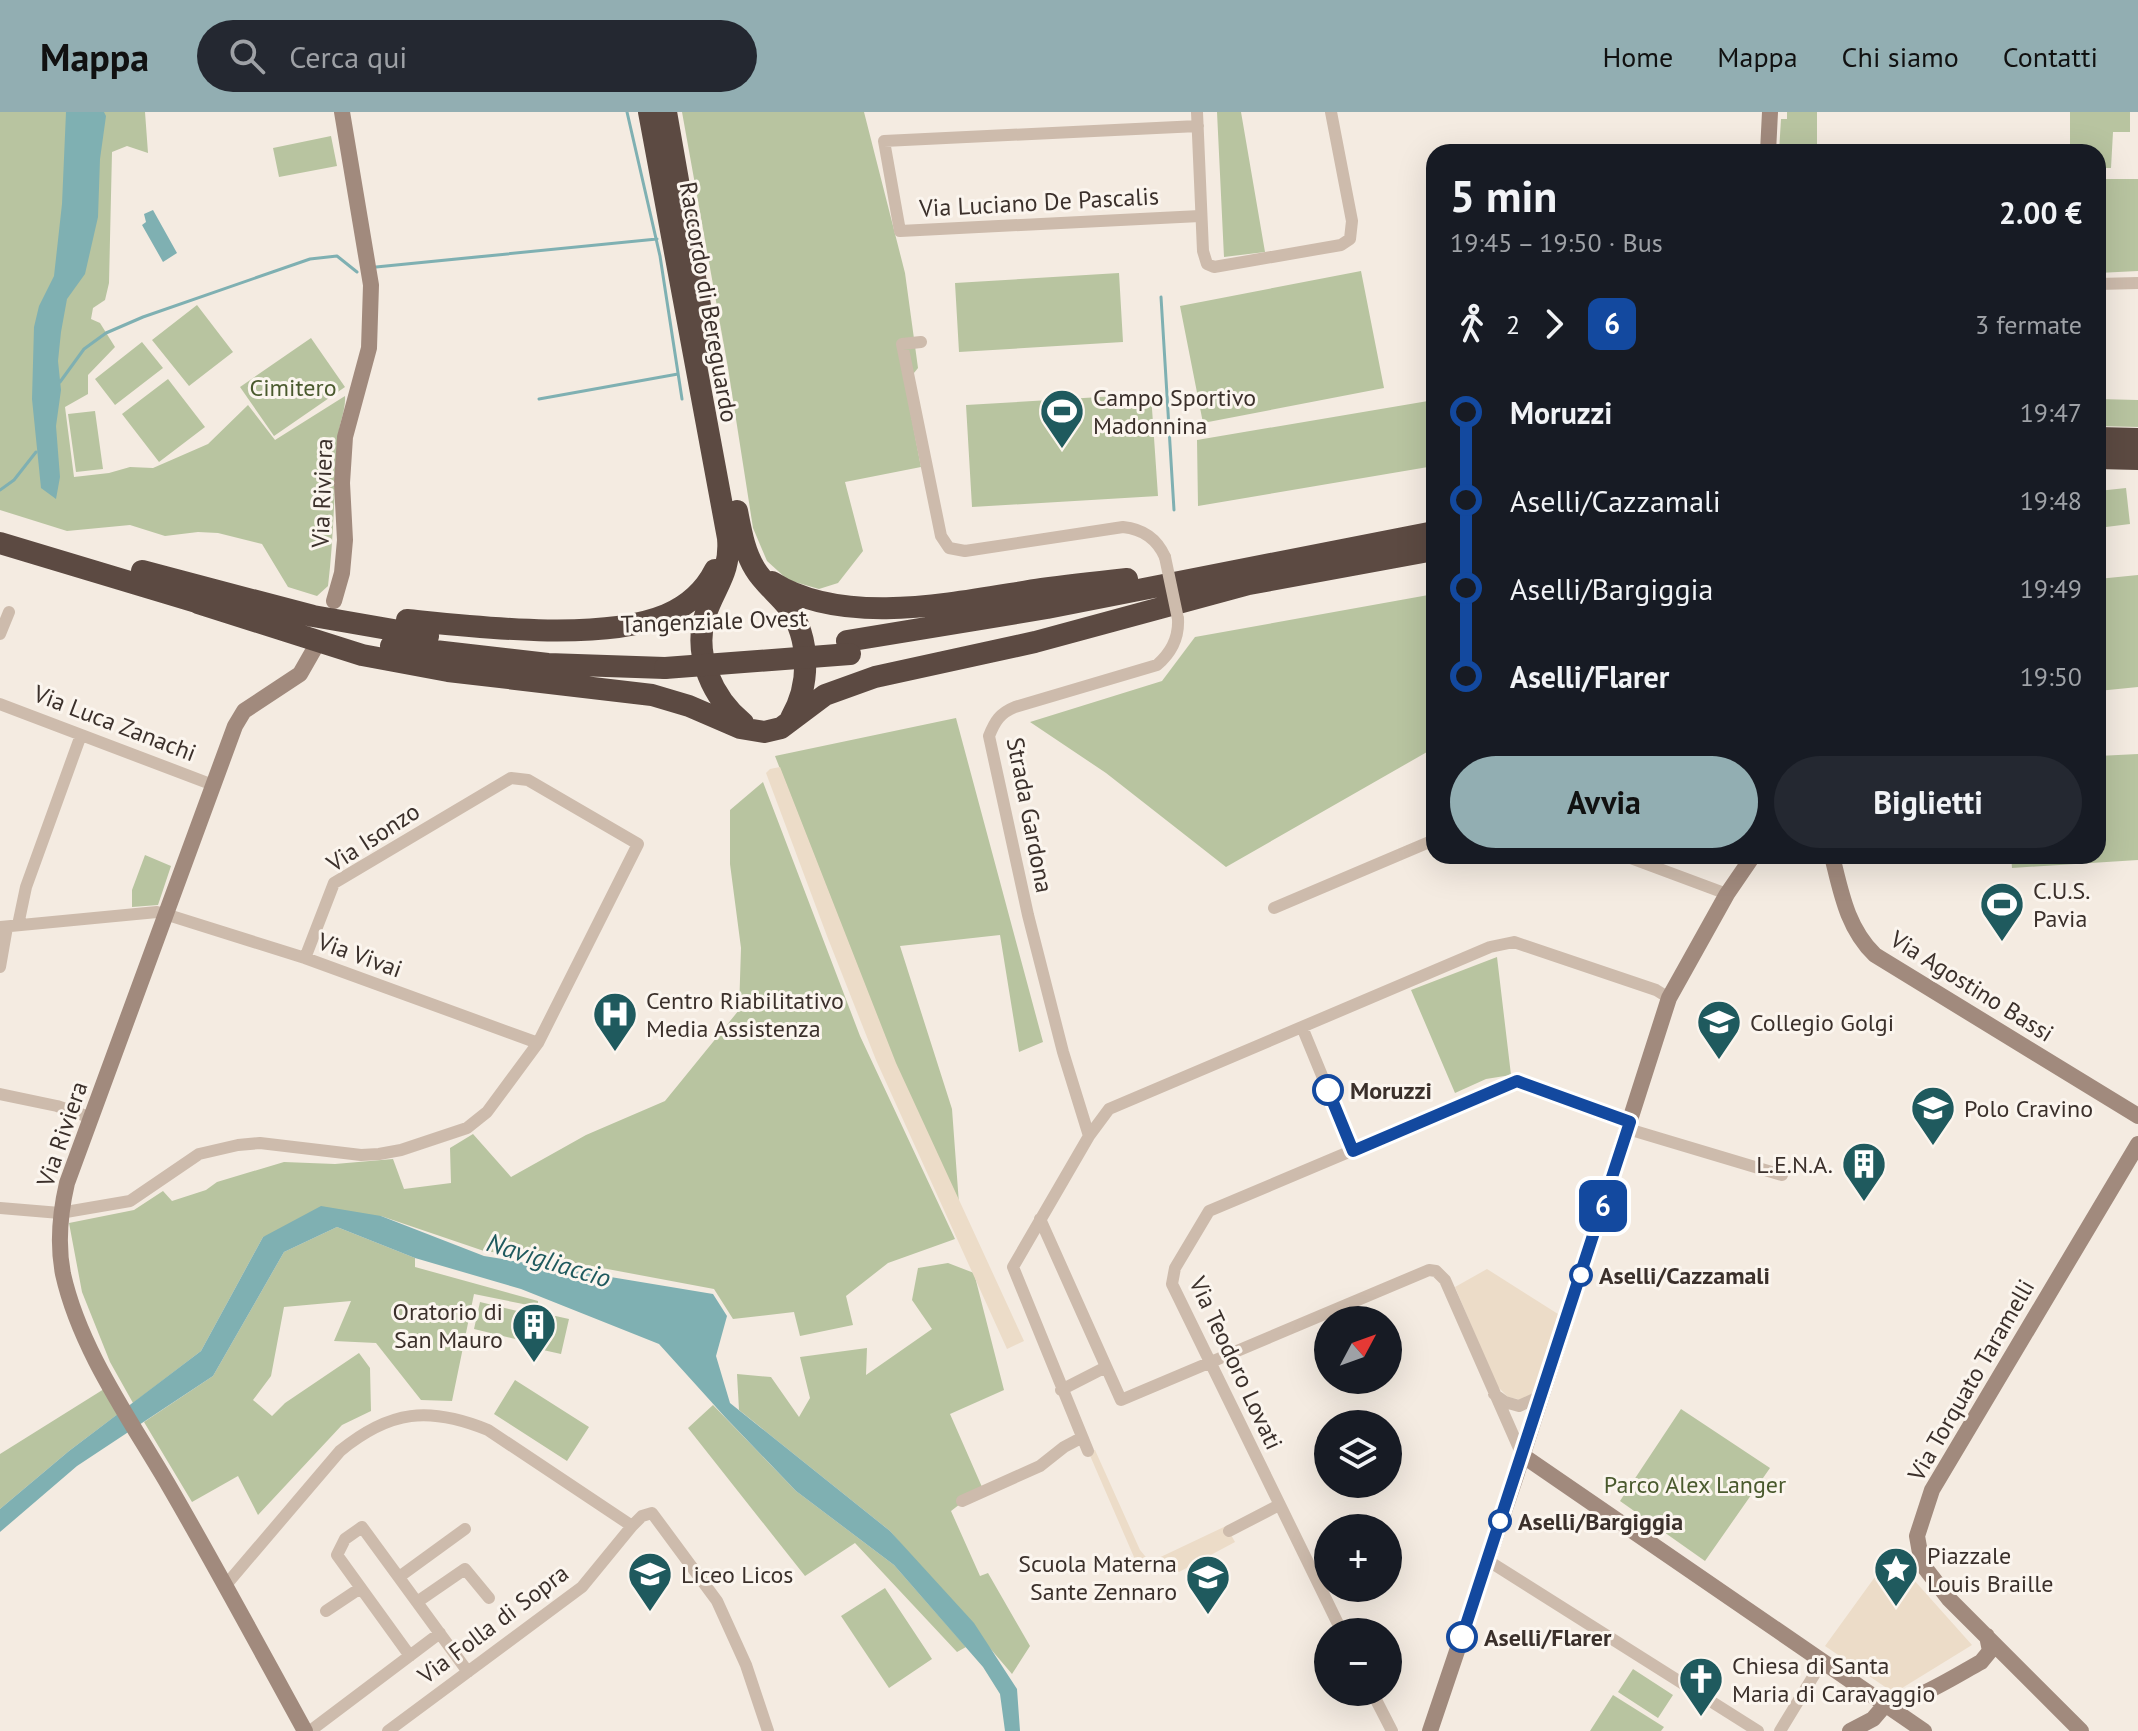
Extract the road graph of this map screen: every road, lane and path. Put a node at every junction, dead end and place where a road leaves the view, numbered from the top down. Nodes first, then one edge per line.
1 (342, 112) edge
2 (1197, 112) edge
3 (1331, 112) edge
4 (1770, 112) edge
5 (653, 116) edge
6 (1198, 126) junction
7 (1768, 144) edge
8 (1200, 216) junction
9 (2138, 283) edge
10 (2106, 284) edge
11 (921, 342) dead end
12 (2138, 439) edge
13 (2106, 452) edge
14 (2106, 455) edge
15 (2138, 459) edge
16 (726, 499) junction
17 (0, 528) edge
18 (1426, 532) edge
19 (0, 543) edge
20 (1426, 551) edge
21 (1426, 558) edge
22 (751, 562) junction
23 (1343, 567) junction
24 (1251, 576) junction
25 (204, 596) junction
26 (334, 601) dead end
27 (9, 612) dead end
28 (0, 634) edge
29 (316, 646) dead end
30 (0, 704) edge
31 (789, 723) junction
32 (758, 732) junction
33 (81, 735) junction
34 (213, 785) junction
35 (1426, 843) edge
36 (1650, 864) edge
37 (1747, 864) edge
38 (1834, 864) edge
39 (1727, 894) junction
40 (1274, 908) dead end
41 (165, 914) junction
42 (8, 926) edge
43 (305, 958) junction
44 (0, 967) edge
45 (1669, 998) junction
46 (1302, 1027) junction
47 (538, 1043) junction
48 (0, 1094) edge
49 (2138, 1116) edge
50 (92, 1118) junction
51 (1629, 1126) junction
52 (1089, 1136) junction
53 (2138, 1144) edge
54 (1353, 1151) junction
55 (1782, 1175) dead end
56 (0, 1208) edge
57 (60, 1213) junction
58 (1040, 1219) junction
59 (1209, 1362) junction
60 (1106, 1367) junction
61 (1061, 1390) junction
62 (1494, 1394) junction
63 (1541, 1396) junction
64 (1081, 1438) junction
65 (1088, 1451) dead end
66 (1522, 1455) junction
67 (962, 1501) dead end
68 (1279, 1505) junction
69 (632, 1526) junction
70 (465, 1529) dead end
71 (1229, 1531) dead end
72 (1487, 1560) junction
73 (399, 1577) junction
74 (225, 1586) junction
75 (359, 1589) junction
76 (489, 1598) dead end
77 (417, 1602) junction
78 (326, 1611) dead end
79 (1335, 1618) edge
80 (440, 1633) junction
81 (1987, 1636) junction
82 (410, 1656) junction
83 (1822, 1662) junction
84 (1981, 1662) junction
85 (2013, 1662) junction
86 (468, 1672) junction
87 (1905, 1701) junction
88 (1883, 1704) junction
89 (1379, 1706) edge
90 (1908, 1720) junction
91 (308, 1731) edge
92 (388, 1731) edge
93 (768, 1731) edge
94 (1392, 1731) edge
95 (1430, 1731) edge
96 (1758, 1731) edge
97 (1780, 1731) edge
98 (1850, 1731) edge
99 (1924, 1731) edge
100 (2081, 1731) edge

1 - 26 street, Via Riviera
2 - 6 street
3 - 8 street
4 - 7 street
5 - 16 highway, Raccordo di Bereguardo
6 - 8 street
6 - 8 street, Via Luciano De Pascalis
9 - 10 street
11 - 52 street, Strada Gardona, bridge
12 - 13 highway
14 - 15 highway
16 - 22 highway
16 - 25 highway
16 - 32 highway
17 - 25 highway, Tangenziale Ovest
18 - 24 highway, Tangenziale Ovest
19 - 25 highway, Tangenziale Ovest
20 - 23 highway, Tangenziale Ovest
21 - 23 highway
22 - 24 highway
22 - 31 highway
23 - 24 highway, Tangenziale Ovest
24 - 25 highway, Tangenziale Ovest, bridge
24 - 31 highway
25 - 32 highway
27 - 28 street
29 - 34 street, Via Riviera
30 - 33 street, Via Luca Zanachi
31 - 32 highway
33 - 34 street, Via Luca Zanachi
33 - 42 street
34 - 41 street, Via Riviera
35 - 40 street
36 - 39 street
37 - 39 street
38 - 49 street, Via Agostino Bassi
39 - 45 street
41 - 42 street, Via Vivai
41 - 43 street, Via Vivai
41 - 50 street, Via Riviera
42 - 44 street
43 - 47 street, Via Vivai
43 - 47 street, Via Isonzo
45 - 46 street
45 - 51 street
46 - 52 street
46 - 54 street
47 - 57 street
48 - 50 street
50 - 57 street, Via Riviera
51 - 54 street
51 - 55 street
51 - 63 street
52 - 58 street
53 - 81 street, Via Torquato Taramelli
54 - 59 street, Via Teodoro Lovati
56 - 57 street
57 - 74 street, Via Riviera
58 - 60 street
58 - 61 street
59 - 60 street
59 - 62 street
59 - 68 street, Via Teodoro Lovati
60 - 61 street
61 - 64 street
62 - 63 street
62 - 66 street
63 - 66 street
64 - 65 street
64 - 67 street
66 - 72 street
66 - 83 street
68 - 71 street
68 - 79 street, Via Teodoro Lovati
69 - 74 street
69 - 86 street, Via Folla di Sopra
69 - 93 street, Via Folla di Sopra
70 - 73 street
72 - 95 street
72 - 96 street
73 - 75 street
73 - 77 street
74 - 91 street, Via Riviera
75 - 78 street
75 - 82 street
76 - 77 street
77 - 80 street
80 - 82 street
80 - 86 street
81 - 84 street
81 - 85 street, Via Torquato Taramelli
82 - 91 street
83 - 88 street
83 - 97 street
84 - 85 street
84 - 87 street
85 - 100 street, Via Torquato Taramelli
86 - 92 street, Via Folla di Sopra
87 - 88 street
87 - 90 street
88 - 90 street
88 - 98 street
89 - 94 street
90 - 99 street

